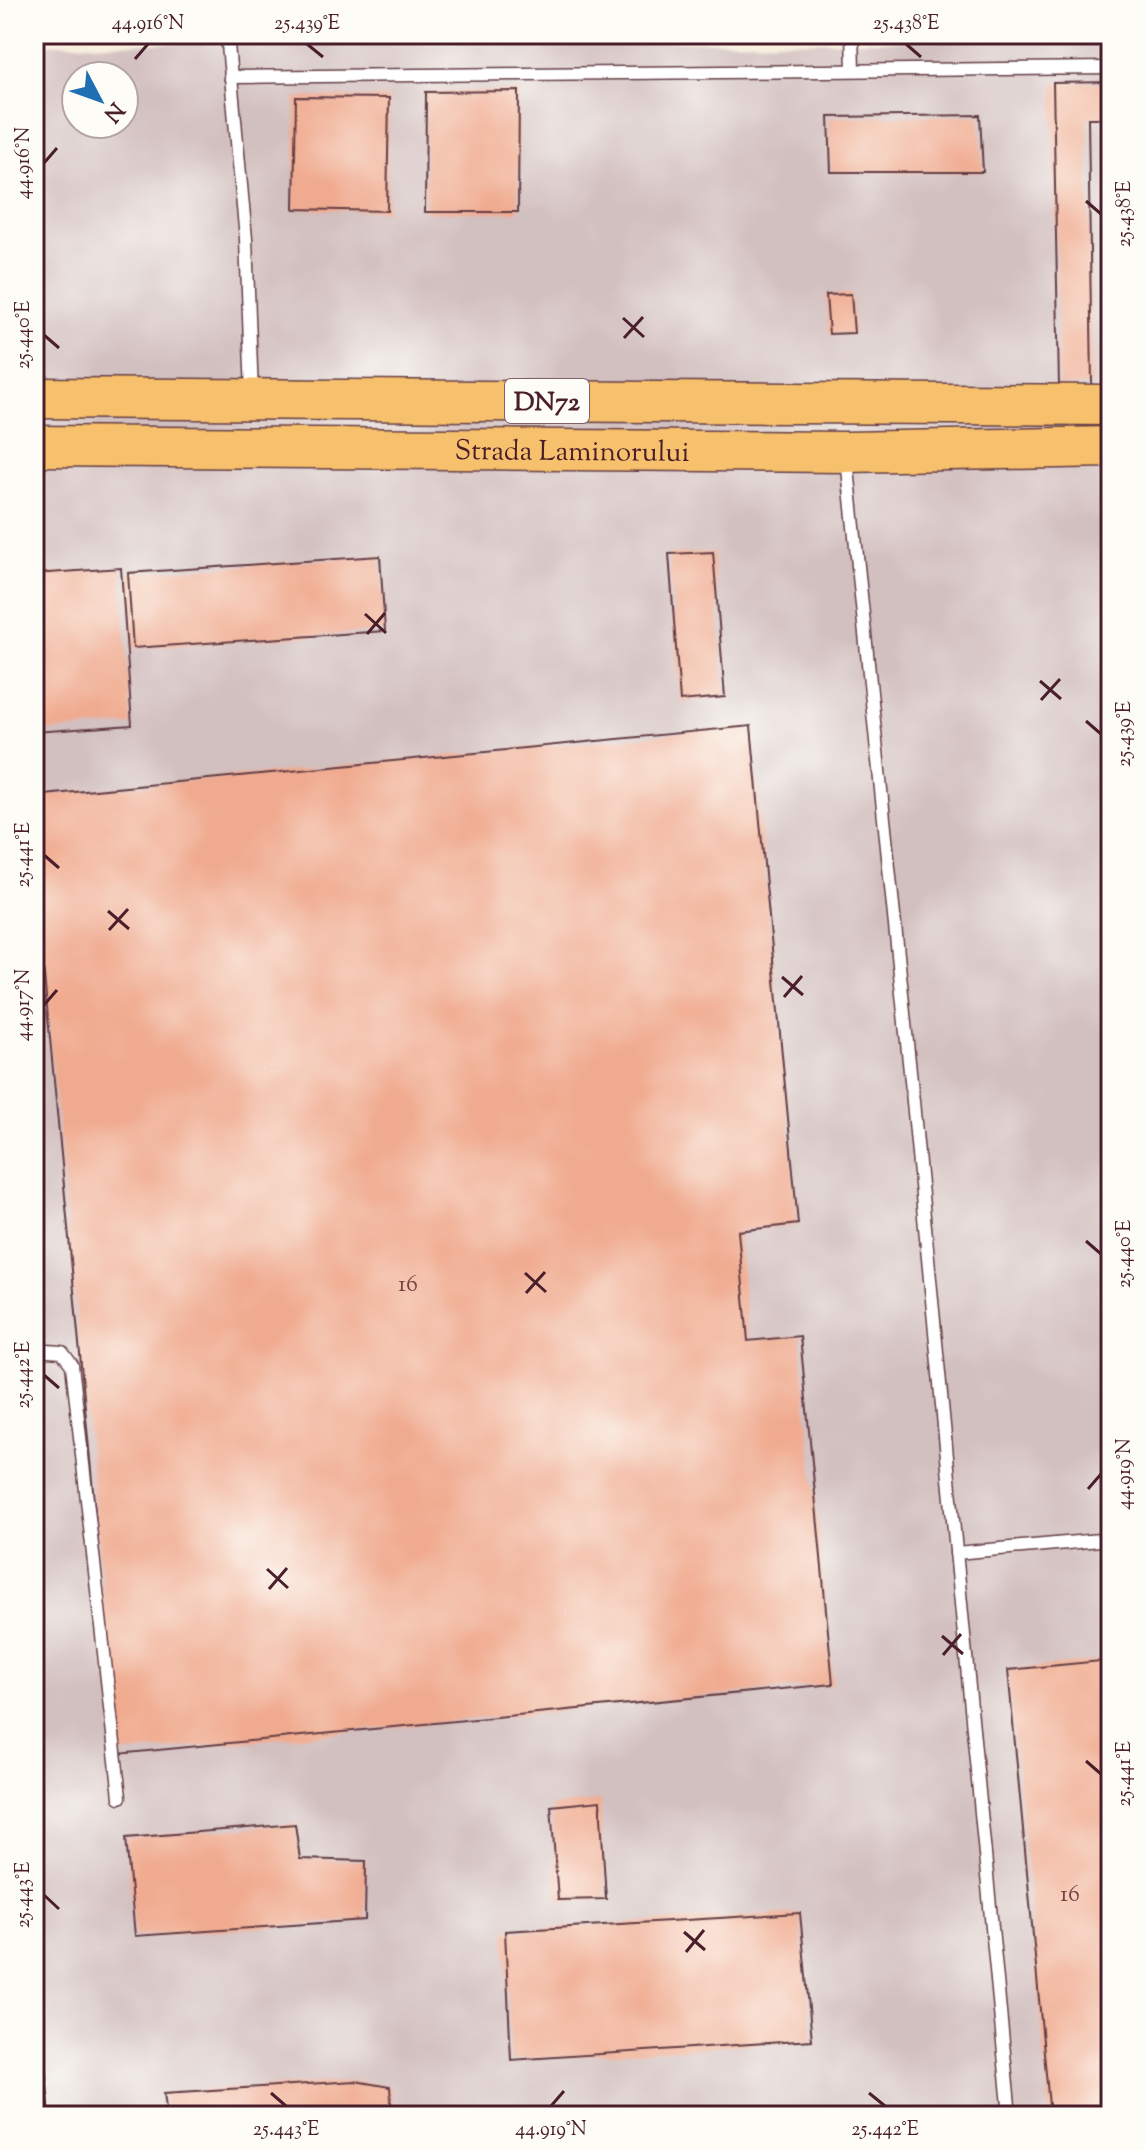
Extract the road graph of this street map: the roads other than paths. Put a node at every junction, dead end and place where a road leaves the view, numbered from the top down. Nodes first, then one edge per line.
1 (227, 34) edge
2 (852, 34) edge
3 (1111, 68) edge
4 (853, 70) junction
5 (230, 77) junction
6 (34, 398) edge
7 (252, 398) junction
8 (1111, 405) edge
9 (34, 446) edge
10 (1111, 447) edge
11 (846, 452) junction
12 (34, 1350) edge
13 (1111, 1539) edge
14 (956, 1553) junction
15 (120, 1797) dead end
16 (1010, 2116) edge

1 - 5 lane
2 - 4 lane
3 - 4 lane
4 - 5 lane
5 - 7 lane
6 - 7 main road, Strada Laminorului / DN72
7 - 8 main road, Strada Laminorului / DN72
9 - 11 main road, Strada Laminorului
10 - 11 main road, Strada Laminorului
11 - 14 lane
12 - 15 lane
13 - 14 lane
14 - 16 lane

